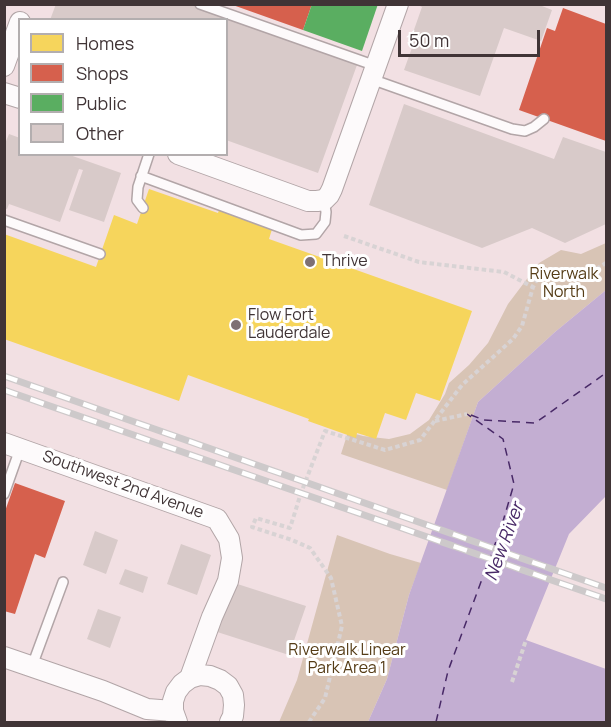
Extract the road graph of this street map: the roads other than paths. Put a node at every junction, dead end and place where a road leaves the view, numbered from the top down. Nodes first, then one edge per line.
1 (200, 4) edge
2 (398, 4) edge
3 (18, 27) edge
4 (4, 66) edge
5 (374, 72) junction
6 (544, 119) dead end
7 (148, 156) edge
8 (184, 156) edge
9 (141, 176) junction
10 (324, 200) junction
11 (143, 208) dead end
12 (4, 220) edge
13 (100, 254) dead end
14 (13, 446) edge
15 (4, 494) edge
16 (63, 582) dead end
17 (4, 657) edge
18 (32, 666) junction
19 (190, 678) junction
20 (175, 717) edge
21 (230, 723) edge

1 - 5 lane
2 - 5 street
3 - 4 street
5 - 6 lane
5 - 10 street
7 - 9 lane
8 - 10 street
9 - 10 lane
9 - 11 lane
12 - 13 lane
14 - 15 lane
14 - 19 street, Southwest 2nd Avenue
16 - 18 lane
17 - 18 street
18 - 20 street
19 - 20 street, Southwest 2nd Avenue
19 - 21 street

